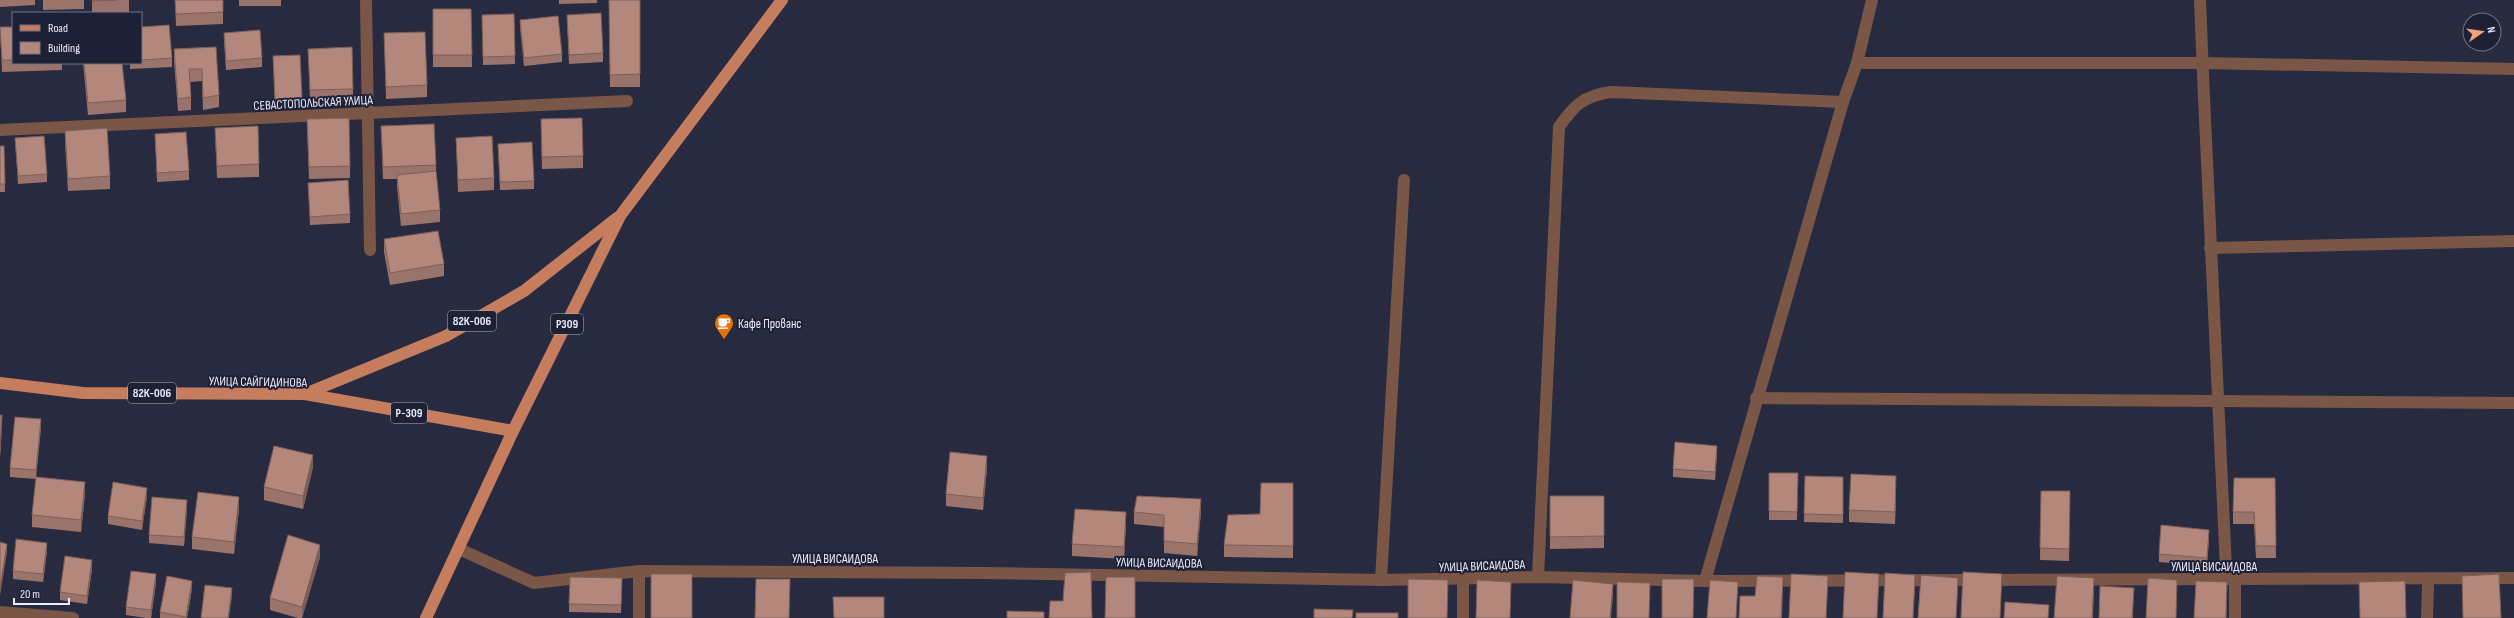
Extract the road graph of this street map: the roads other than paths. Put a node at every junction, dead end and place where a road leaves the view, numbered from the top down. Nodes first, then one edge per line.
1 (366, 0) edge
2 (782, 0) edge
3 (1872, 0) edge
4 (2200, 0) edge
5 (1857, 63) junction
6 (2202, 63) junction
7 (2514, 69) edge
8 (627, 102) dead end
9 (1843, 102) junction
10 (368, 113) junction
11 (0, 130) edge
12 (1404, 180) dead end
13 (620, 216) junction
14 (2514, 241) edge
15 (2210, 248) junction
16 (370, 250) dead end
17 (0, 383) edge
18 (305, 394) junction
19 (1756, 398) junction
20 (2220, 402) junction
21 (2514, 403) edge
22 (513, 432) junction
23 (459, 549) junction
24 (639, 571) junction
25 (1538, 577) junction
26 (2514, 578) edge
27 (1381, 580) junction
28 (1463, 580) junction
29 (2235, 580) junction
30 (1705, 581) junction
31 (2428, 586) dead end
32 (0, 612) edge
33 (73, 618) edge
34 (426, 618) edge
35 (639, 618) edge
36 (1463, 618) edge
37 (2235, 618) edge
38 (2428, 618) edge

1 - 10 street
2 - 13 main road, 82К-006
3 - 5 street
4 - 6 street
5 - 6 street
5 - 9 street
6 - 7 street
6 - 15 street
8 - 10 street, СЕВАСТОПОЛЬСКАЯ УЛИЦА
9 - 19 street
9 - 25 street
10 - 11 street, СЕВАСТОПОЛЬСКАЯ УЛИЦА
10 - 16 street
12 - 27 street
13 - 18 main road, 82К-006
13 - 22 main road, Р309
14 - 15 street
15 - 20 street
17 - 18 main road, УЛИЦА САЙГИДИНОВА / 82К-006
18 - 22 main road, УЛИЦА САЙГИДИНОВА / Р-309
19 - 20 street
19 - 30 street
20 - 21 street
20 - 29 street
22 - 23 main road
23 - 24 street, УЛИЦА ВИСАИДОВА
23 - 34 main road
24 - 27 street, УЛИЦА ВИСАИДОВА
24 - 35 street
25 - 28 street, УЛИЦА ВИСАИДОВА
25 - 30 street, УЛИЦА ВИСАИДОВА
26 - 29 street, УЛИЦА ВИСАИДОВА
27 - 28 street, УЛИЦА ВИСАИДОВА
28 - 36 street
29 - 30 street, УЛИЦА ВИСАИДОВА
29 - 37 street
31 - 38 street
32 - 33 street

